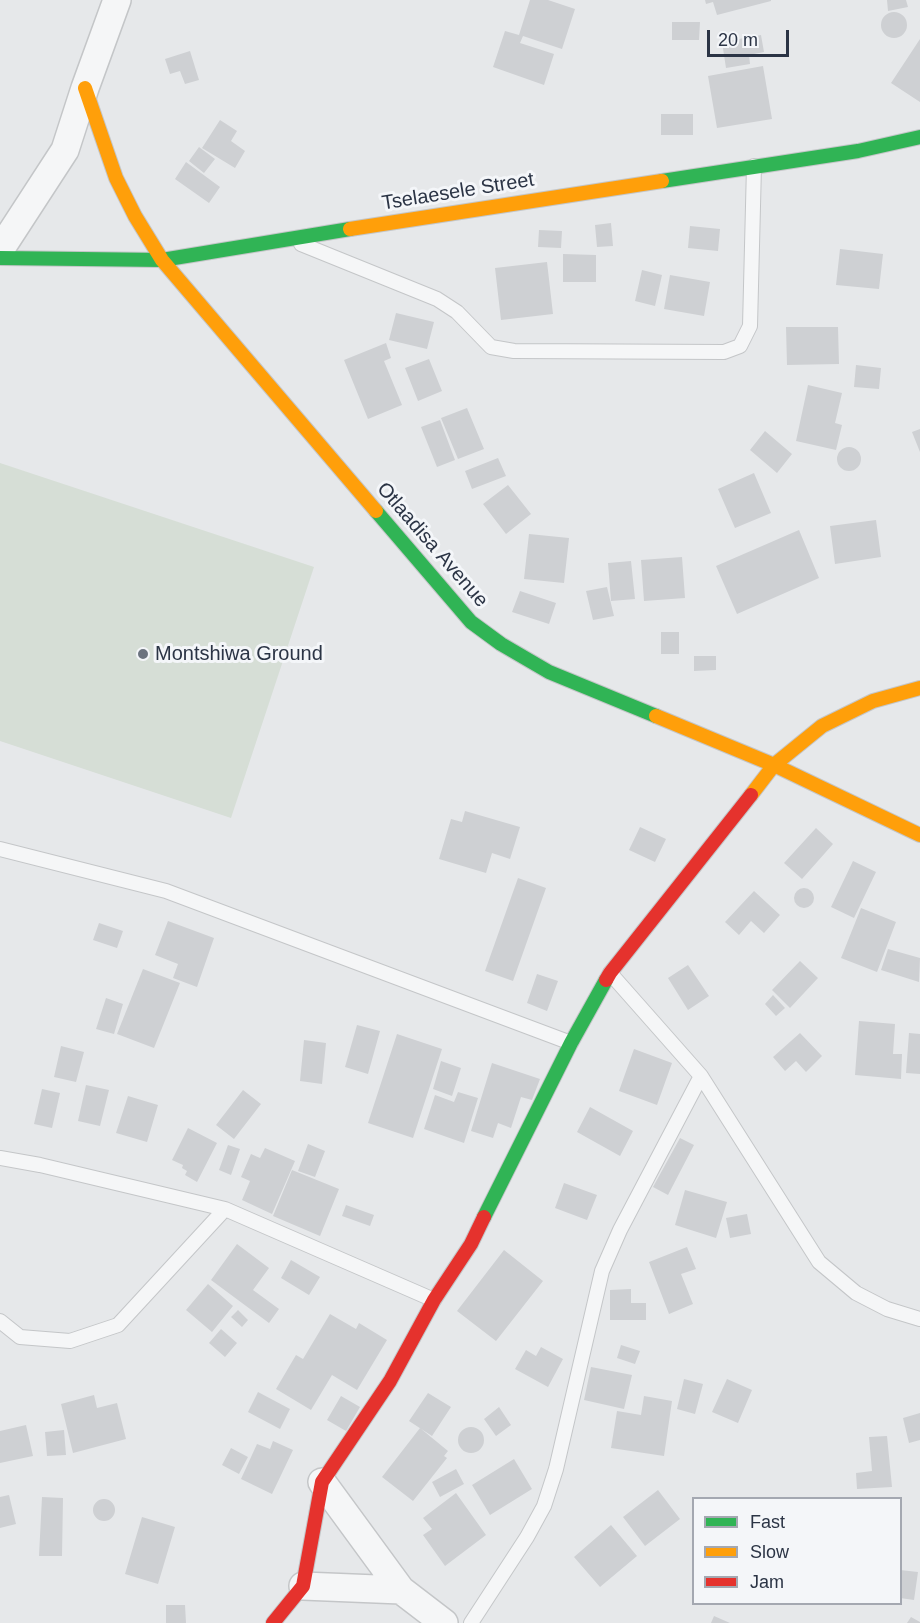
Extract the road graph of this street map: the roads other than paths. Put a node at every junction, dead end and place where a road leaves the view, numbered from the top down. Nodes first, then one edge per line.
1 (117, 0) edge
2 (85, 88) junction
3 (920, 137) edge
4 (754, 166) junction
5 (288, 239) junction
6 (0, 250) edge
7 (0, 258) edge
8 (162, 260) junction
9 (920, 688) edge
10 (774, 765) junction
11 (920, 835) edge
12 (0, 849) edge
13 (610, 973) junction
14 (571, 1043) junction
15 (701, 1076) junction
16 (0, 1158) edge
17 (225, 1209) junction
18 (435, 1300) junction
19 (920, 1319) edge
20 (0, 1321) edge
21 (322, 1482) junction
22 (303, 1586) junction
23 (401, 1590) junction
24 (296, 1614) dead end
25 (273, 1623) edge
26 (444, 1623) edge
27 (471, 1623) edge

1 - 2 street
2 - 6 street
2 - 8 street, Otlaadisa Avenue
3 - 4 street, Tselaesele Street
4 - 5 street, Tselaesele Street
4 - 5 lane
5 - 8 street, Tselaesele Street
7 - 8 street, Tselaesele Street
8 - 10 street, Otlaadisa Avenue
9 - 10 street
10 - 11 street, Otlaadisa Avenue
10 - 13 street
12 - 14 lane
13 - 14 street
13 - 15 lane
14 - 18 street
15 - 19 lane
15 - 27 lane
16 - 17 lane
17 - 18 lane
17 - 20 lane
18 - 21 street
21 - 22 street
21 - 23 street
22 - 23 street
22 - 24 lane
22 - 25 street
23 - 26 street

